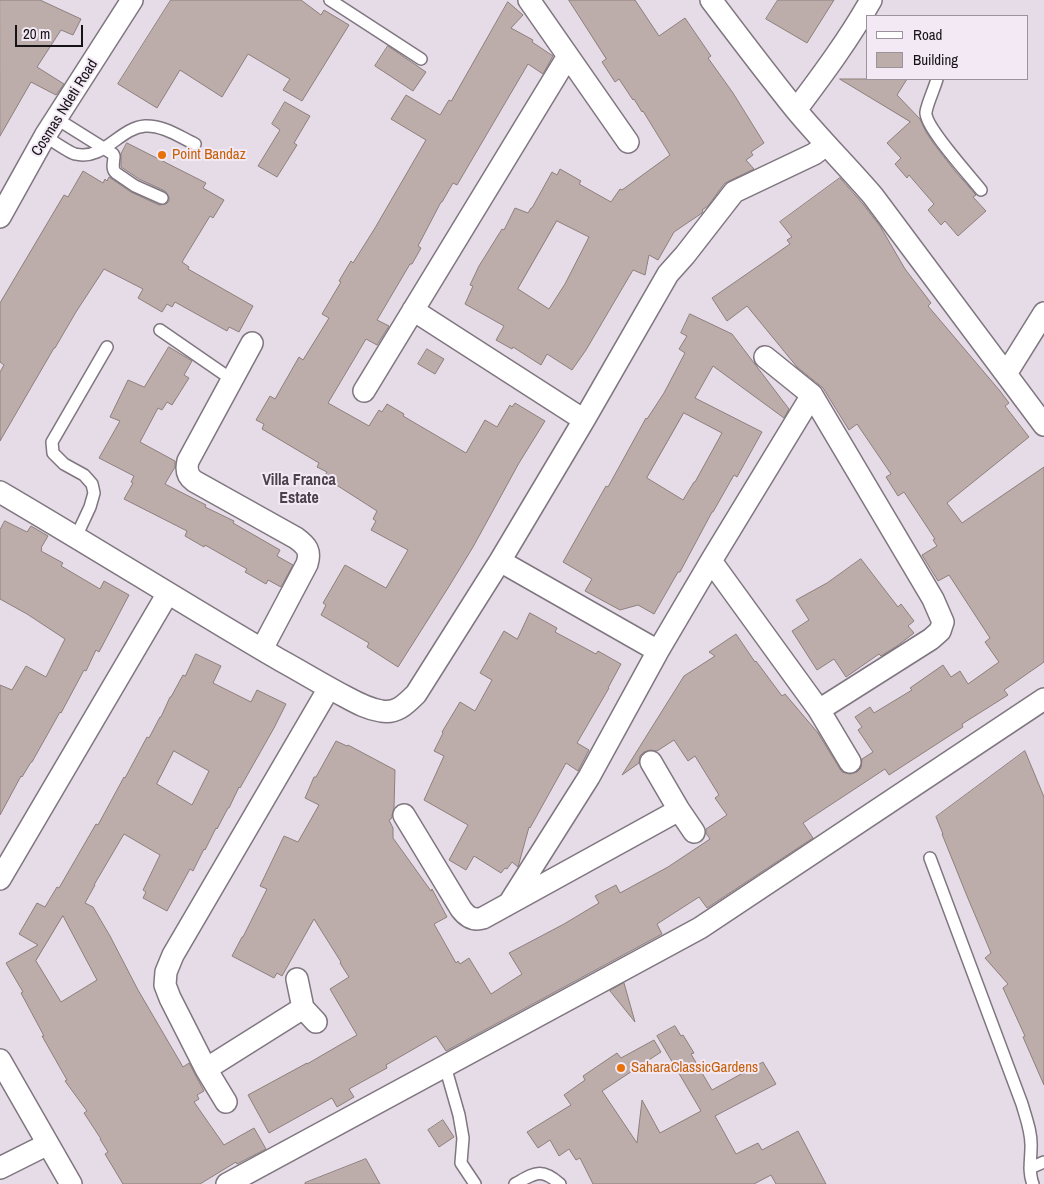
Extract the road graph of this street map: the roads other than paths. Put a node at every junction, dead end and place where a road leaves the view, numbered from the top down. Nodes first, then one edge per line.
1 (132, 0) edge
2 (330, 0) edge
3 (529, 0) edge
4 (711, 0) edge
5 (871, 0) edge
6 (864, 20) edge
7 (568, 56) junction
8 (421, 59) dead end
9 (937, 80) edge
10 (796, 110) junction
11 (51, 127) junction
12 (628, 142) dead end
13 (195, 144) dead end
14 (826, 145) junction
15 (105, 148) junction
16 (981, 190) dead end
17 (162, 198) dead end
18 (0, 217) edge
19 (413, 310) junction
20 (1044, 313) edge
21 (160, 330) dead end
22 (252, 343) dead end
23 (107, 347) dead end
24 (765, 357) dead end
25 (1006, 374) junction
26 (231, 379) junction
27 (364, 391) dead end
28 (812, 395) junction
29 (584, 420) junction
30 (1044, 425) edge
31 (0, 492) edge
32 (76, 537) junction
33 (500, 561) junction
34 (711, 561) junction
35 (168, 593) junction
36 (262, 649) junction
37 (658, 651) junction
38 (329, 688) junction
39 (1044, 699) edge
40 (819, 710) junction
41 (651, 762) dead end
42 (850, 762) dead end
43 (679, 810) junction
44 (404, 815) dead end
45 (694, 832) dead end
46 (930, 858) dead end
47 (0, 879) edge
48 (510, 902) junction
49 (296, 979) dead end
50 (0, 1060) edge
51 (445, 1066) junction
52 (206, 1069) junction
53 (226, 1102) dead end
54 (48, 1144) junction
55 (1044, 1162) edge
56 (0, 1168) edge
57 (1030, 1168) junction
58 (72, 1184) edge
59 (227, 1184) edge
60 (475, 1184) edge
61 (515, 1184) edge
62 (560, 1184) edge
63 (1032, 1184) edge

1 - 11 street, Cosmas Ndeti Road
2 - 8 lane
3 - 7 street
4 - 10 street
5 - 6 street
6 - 10 street
7 - 12 street
7 - 19 street
9 - 16 lane
10 - 14 street
11 - 15 lane
11 - 15 lane
11 - 18 street, Cosmas Ndeti Road
13 - 15 lane
14 - 25 street
14 - 29 street
15 - 17 lane
19 - 27 street
19 - 29 street
20 - 25 street
21 - 26 lane
22 - 26 street
23 - 32 lane
24 - 28 street
25 - 30 street
26 - 36 street
28 - 34 street
28 - 40 street
29 - 33 street
31 - 32 street
32 - 35 street
33 - 37 street
33 - 38 street
34 - 37 street
34 - 40 street
35 - 36 street
35 - 47 street
36 - 38 street
37 - 48 street
38 - 52 street
39 - 51 street
40 - 42 street
41 - 43 street
43 - 45 street
43 - 48 street
44 - 48 street
46 - 57 lane
49 - 52 street
50 - 54 street
51 - 59 street
51 - 60 lane
52 - 53 street
54 - 56 street
54 - 58 street
55 - 57 lane
57 - 63 lane
61 - 62 lane

